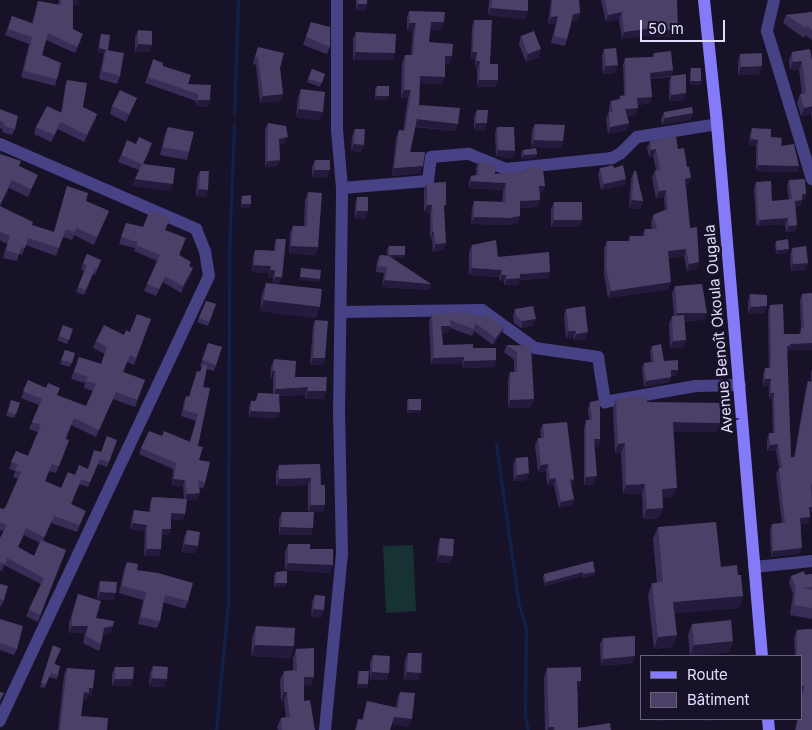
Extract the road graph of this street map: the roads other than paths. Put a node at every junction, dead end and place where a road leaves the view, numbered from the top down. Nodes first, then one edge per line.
1 (337, 0) edge
2 (704, 0) edge
3 (774, 0) edge
4 (717, 124) junction
5 (0, 144) edge
6 (812, 179) edge
7 (342, 188) junction
8 (341, 312) junction
9 (740, 385) junction
10 (812, 561) edge
11 (754, 567) junction
12 (762, 655) edge
13 (0, 721) edge
14 (325, 730) edge

1 - 7 street
2 - 4 street, Avenue Benoît Okoula Ougala
3 - 6 street
4 - 7 street
4 - 9 street, Avenue Benoît Okoula Ougala
5 - 13 street
7 - 8 street
8 - 9 street
8 - 14 street
9 - 11 street, Avenue Benoît Okoula Ougala
10 - 11 street
11 - 12 street, Avenue Benoît Okoula Ougala

